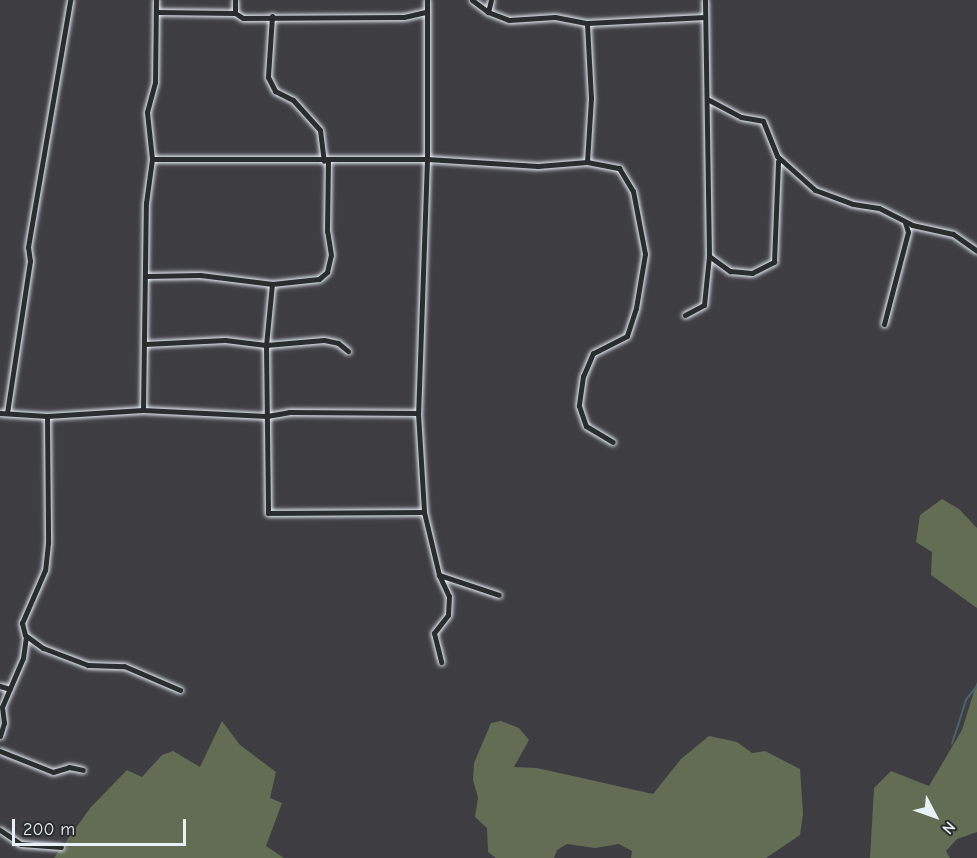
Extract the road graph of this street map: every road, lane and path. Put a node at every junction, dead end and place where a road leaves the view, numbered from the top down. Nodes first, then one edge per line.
1 (70, 0) edge
2 (156, 0) edge
3 (235, 0) edge
4 (427, 0) edge
5 (472, 0) edge
6 (491, 0) edge
7 (705, 0) edge
8 (157, 12) junction
9 (425, 12) junction
10 (488, 12) junction
11 (235, 13) junction
12 (272, 16) junction
13 (705, 17) junction
14 (587, 23) junction
15 (709, 100) junction
16 (777, 156) junction
17 (152, 159) junction
18 (427, 159) junction
19 (326, 161) junction
20 (587, 162) junction
21 (905, 222) junction
22 (977, 251) edge
23 (709, 256) junction
24 (147, 276) junction
25 (272, 284) junction
26 (685, 315) dead end
27 (884, 324) dead end
28 (145, 344) junction
29 (266, 345) junction
30 (348, 351) dead end
31 (143, 410) junction
32 (0, 413) edge
33 (7, 413) junction
34 (418, 413) junction
35 (47, 416) junction
36 (267, 416) junction
37 (613, 442) dead end
38 (424, 512) junction
39 (439, 575) junction
40 (499, 595) dead end
41 (26, 635) junction
42 (441, 662) dead end
43 (0, 687) edge
44 (10, 688) junction
45 (180, 690) dead end
46 (0, 736) edge
47 (0, 751) edge
48 (83, 770) dead end
49 (0, 830) edge
50 (62, 847) dead end

1 - 33 street
2 - 8 street
3 - 11 street
4 - 9 street
5 - 10 street
6 - 10 street
7 - 13 street
8 - 11 street
8 - 17 street
9 - 12 street
9 - 18 street
10 - 14 street
11 - 12 street
12 - 19 street
13 - 14 street
13 - 15 street
14 - 20 street
15 - 16 street
15 - 23 street
16 - 21 street
16 - 23 street
17 - 19 street
17 - 24 street
18 - 19 street
18 - 20 street
18 - 34 street
19 - 25 street
20 - 37 street
21 - 22 street
21 - 27 street
23 - 26 street
24 - 25 street
24 - 28 street
25 - 29 street
28 - 29 street
28 - 31 street
29 - 30 street
29 - 36 street
31 - 35 street
31 - 36 street
32 - 33 street
33 - 35 street
34 - 36 street
34 - 38 street
35 - 41 street
36 - 38 street
38 - 39 street
39 - 40 street
39 - 42 street
41 - 44 street
41 - 45 street
43 - 44 street
44 - 46 street
47 - 48 street
49 - 50 street

